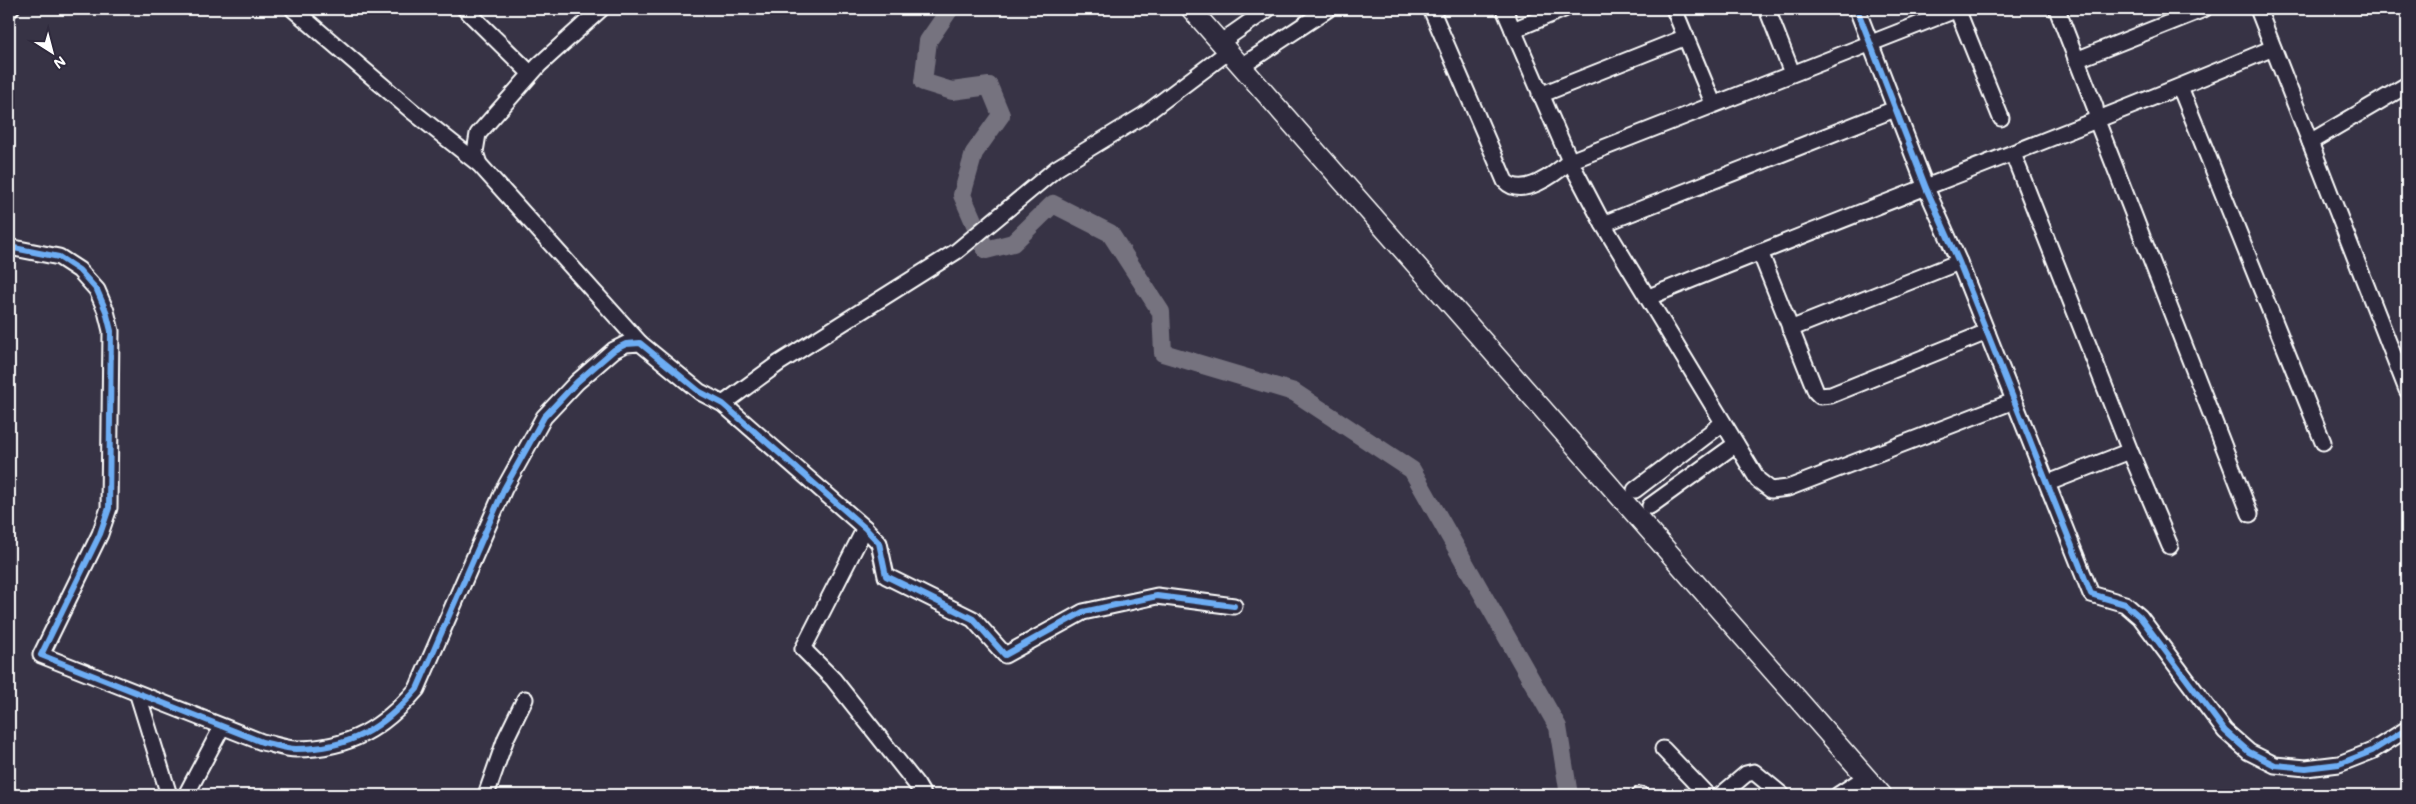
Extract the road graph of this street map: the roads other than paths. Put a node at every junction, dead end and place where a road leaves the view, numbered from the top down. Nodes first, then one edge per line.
1 (292, 9) edge
2 (465, 9) edge
3 (602, 9) edge
4 (1191, 9) edge
5 (1268, 9) edge
6 (1328, 9) edge
7 (1431, 9) edge
8 (1504, 9) edge
9 (1564, 9) edge
10 (1674, 9) edge
11 (1767, 9) edge
12 (1857, 9) edge
13 (1958, 9) edge
14 (2057, 9) edge
15 (2204, 9) edge
16 (2258, 9) edge
17 (1513, 30) junction
18 (1686, 37) junction
19 (1871, 44) junction
20 (1225, 46) junction
21 (2273, 48) junction
22 (2076, 60) junction
23 (1242, 66) junction
24 (1792, 73) junction
25 (530, 74) junction
26 (2407, 85) edge
27 (2180, 87) junction
28 (1540, 95) junction
29 (1713, 104) junction
30 (1896, 109) junction
31 (2001, 118) dead end
32 (2097, 121) junction
33 (2310, 142) junction
34 (2013, 154) junction
35 (1570, 161) junction
36 (479, 164) junction
37 (1926, 188) junction
38 (1603, 224) junction
39 (9, 247) edge
40 (1760, 252) junction
41 (1959, 262) junction
42 (1649, 297) junction
43 (1790, 329) junction
44 (1987, 332) junction
45 (640, 343) junction
46 (2407, 390) edge
47 (2014, 401) junction
48 (723, 404) junction
49 (1723, 423) junction
50 (2323, 442) dead end
51 (1736, 444) junction
52 (2130, 451) junction
53 (2048, 483) junction
54 (1635, 490) dead end
55 (1650, 506) dead end
56 (2250, 514) dead end
57 (865, 528) junction
58 (2170, 546) dead end
59 (1234, 606) dead end
60 (138, 695) junction
61 (525, 700) dead end
62 (222, 727) junction
63 (2407, 729) edge
64 (1663, 749) dead end
65 (1866, 777) junction
66 (169, 795) edge
67 (186, 795) edge
68 (486, 795) edge
69 (923, 795) edge
70 (1707, 795) edge
71 (1722, 795) edge
72 (1782, 795) edge
73 (1838, 795) edge
74 (1882, 795) edge

1 - 36 street
2 - 25 street
3 - 25 street
4 - 20 main road
5 - 20 street
6 - 23 street
7 - 35 street
8 - 17 street
9 - 17 street
10 - 18 street
11 - 24 street
12 - 19 street
13 - 19 street
13 - 31 street
14 - 22 street
15 - 22 street
16 - 21 street
17 - 28 street
18 - 28 street
18 - 29 street
19 - 24 street
19 - 30 street
20 - 23 main road
20 - 48 street
21 - 27 street
21 - 33 street
22 - 32 street
23 - 65 main road
24 - 29 street
25 - 36 street
26 - 33 street
27 - 32 street
27 - 50 street
28 - 35 street
29 - 35 street
30 - 37 street
30 - 38 street
32 - 34 street
32 - 56 street
33 - 46 street
34 - 37 street
34 - 52 street
35 - 38 street
36 - 45 street
37 - 40 street
37 - 41 street
38 - 42 street
39 - 60 street
40 - 42 street
40 - 43 street
41 - 43 street
41 - 44 street
42 - 49 street
43 - 44 street
44 - 47 street
45 - 48 street
45 - 62 street
47 - 51 street
47 - 53 street
48 - 57 street
49 - 51 street
49 - 54 street
51 - 55 street
52 - 53 street
52 - 58 street
53 - 63 street
57 - 59 street
57 - 69 street
60 - 62 street
60 - 66 street
61 - 68 street
62 - 67 street
64 - 70 street
65 - 73 street
65 - 74 main road
71 - 72 street

